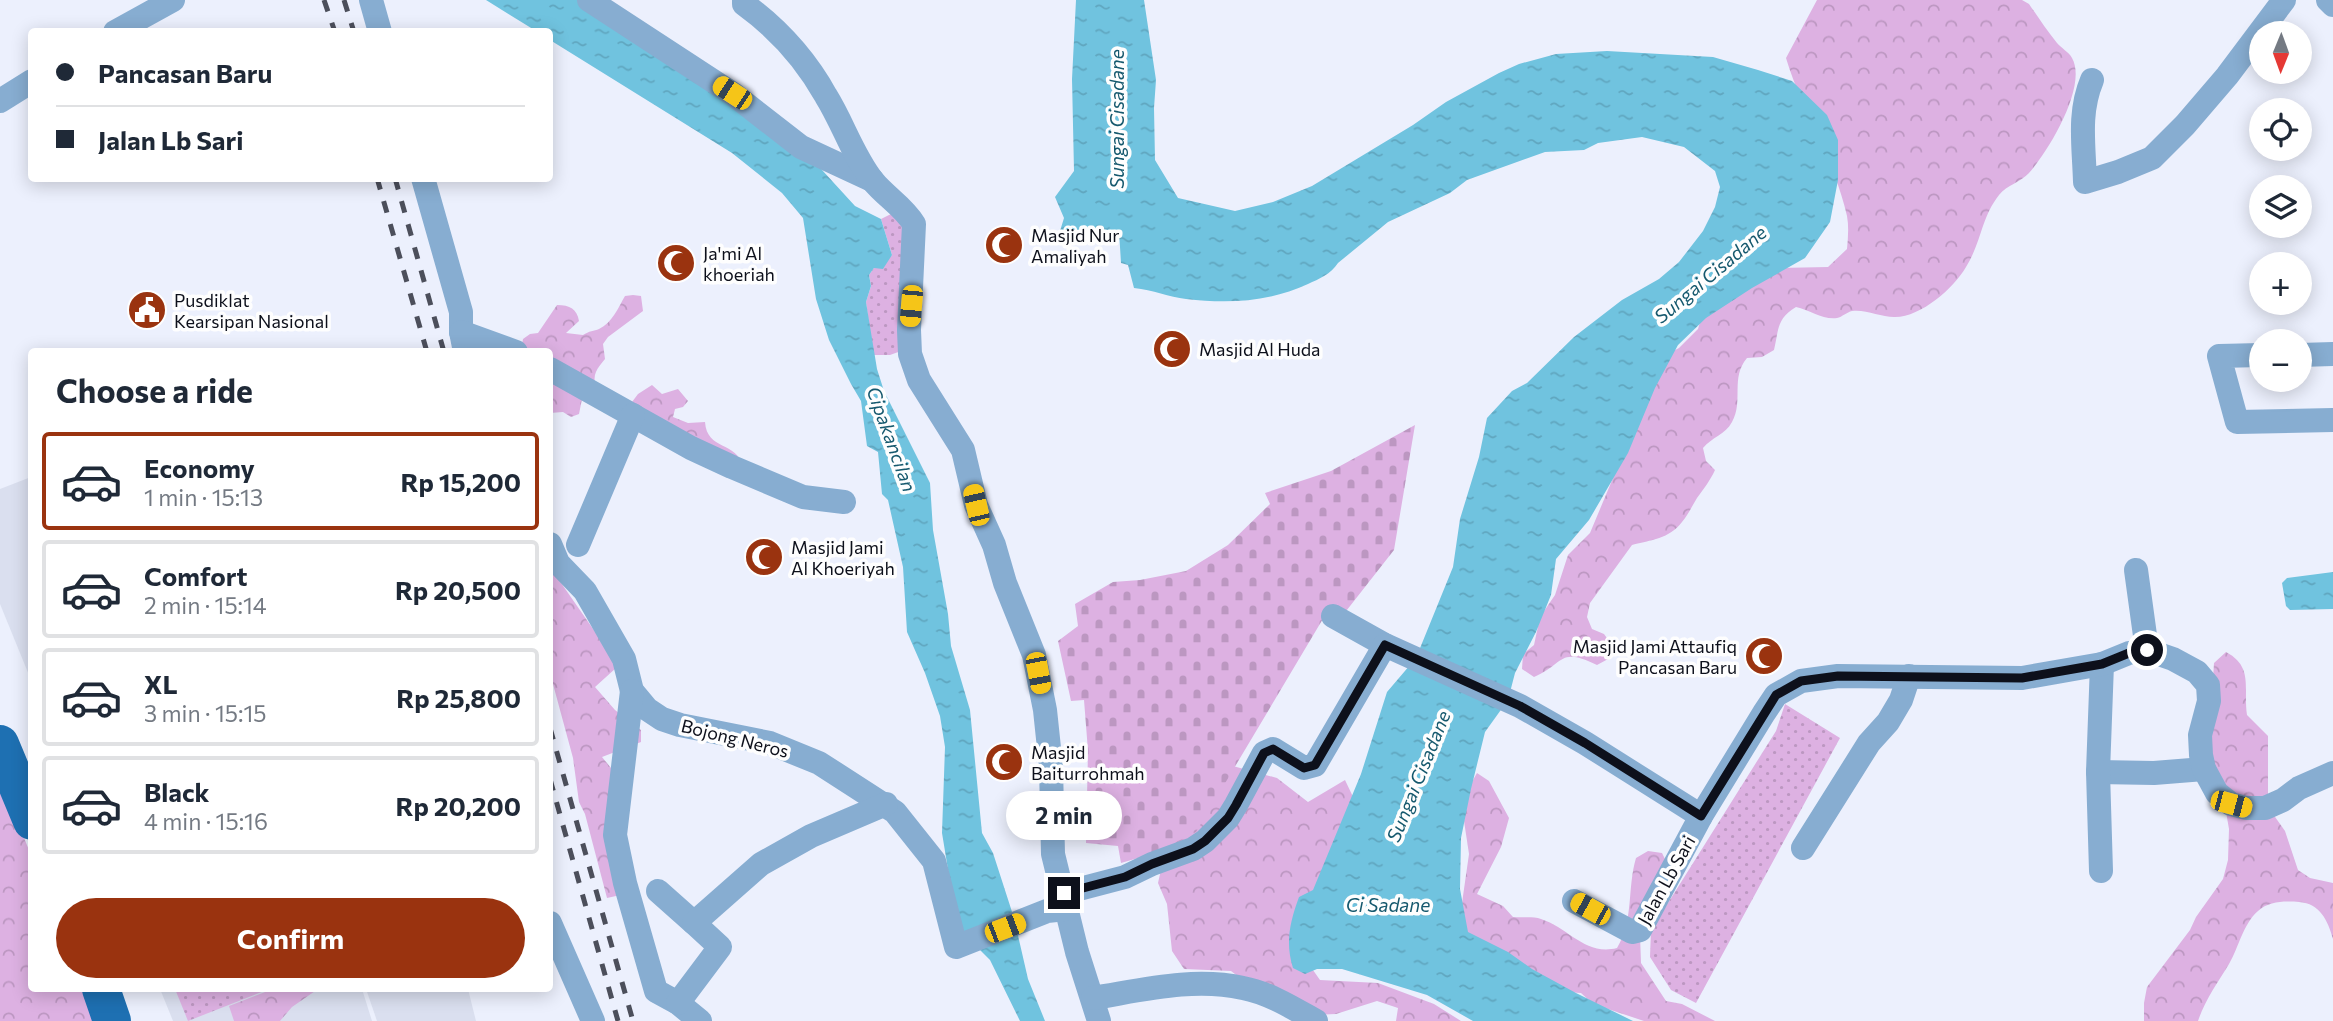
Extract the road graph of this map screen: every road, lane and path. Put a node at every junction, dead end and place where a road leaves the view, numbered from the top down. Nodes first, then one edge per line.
1 (173, 0) edge
2 (371, 0) edge
3 (589, 0) edge
4 (744, 0) edge
5 (2284, 0) edge
6 (2328, 0) edge
7 (2333, 5) edge
8 (122, 28) edge
9 (379, 28) edge
10 (2092, 80) dead end
11 (28, 84) edge
12 (0, 101) edge
13 (872, 180) junction
14 (424, 182) edge
15 (463, 342) edge
16 (495, 348) edge
17 (2333, 354) edge
18 (2249, 355) edge
19 (2312, 355) edge
20 (553, 371) edge
21 (633, 415) junction
22 (2333, 420) edge
23 (844, 502) dead end
24 (578, 545) dead end
25 (553, 551) edge
26 (2136, 570) dead end
27 (1333, 616) dead end
28 (1395, 649) junction
29 (2147, 650) junction
30 (2102, 664) junction
31 (1909, 676) junction
32 (632, 691) junction
33 (0, 744) edge
34 (2204, 769) junction
35 (2098, 772) junction
36 (2333, 773) edge
37 (886, 804) junction
38 (28, 811) edge
39 (1701, 816) junction
40 (1803, 848) dead end
41 (2101, 871) dead end
42 (658, 891) dead end
43 (1574, 901) dead end
44 (1059, 904) junction
45 (694, 923) junction
46 (553, 930) edge
47 (102, 992) edge
48 (678, 1003) junction
49 (1096, 1010) edge
50 (112, 1021) edge
51 (593, 1021) edge
52 (700, 1021) edge
53 (1316, 1021) edge

1 - 8 street
2 - 9 street
3 - 13 street
4 - 13 street
5 - 10 street
6 - 7 street
11 - 12 street
13 - 44 street
14 - 15 street
15 - 16 street
17 - 19 street
18 - 22 street
20 - 21 street
21 - 23 street
21 - 24 street
25 - 32 street
26 - 29 street
27 - 28 street
28 - 39 street
28 - 44 street
29 - 30 street
29 - 34 street
30 - 31 street
30 - 35 street
31 - 39 street, Jalan Lb Sari
31 - 40 street
32 - 37 street, Bojong Neros
32 - 48 street
33 - 38 main road
34 - 35 street
34 - 36 street
35 - 41 street
37 - 44 street, Bojong Neros
37 - 45 street
39 - 43 street, Jalan Lb Sari
42 - 45 street
44 - 49 street
45 - 48 street
46 - 51 street
47 - 50 main road
48 - 52 street
49 - 53 street

